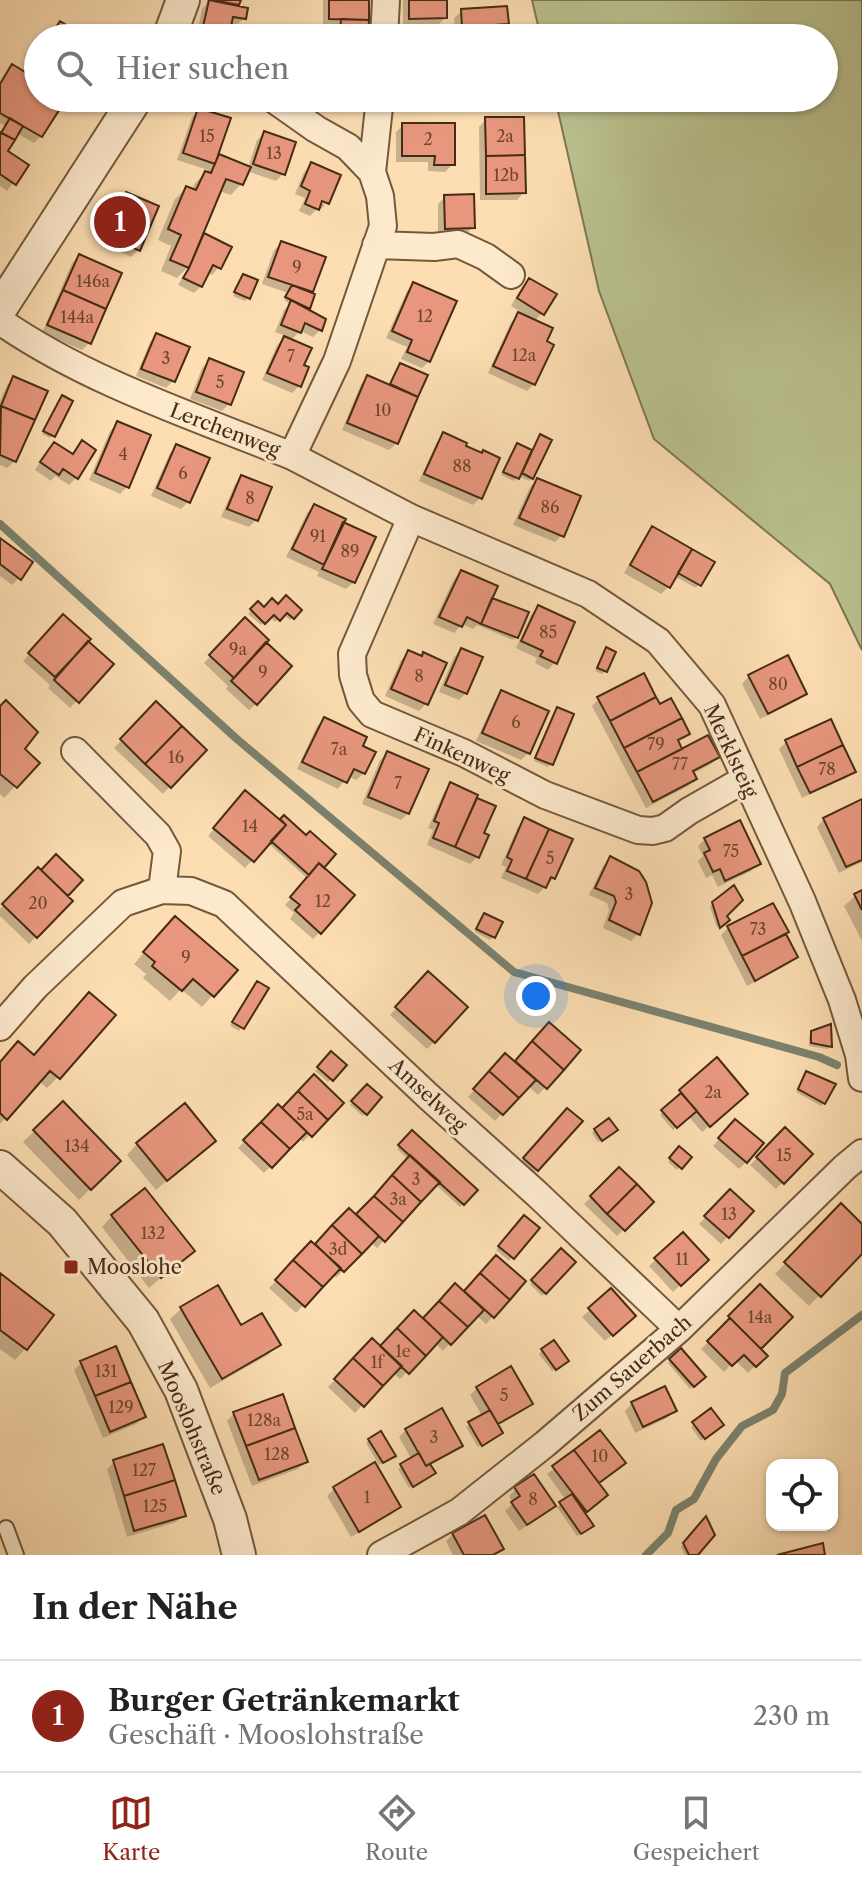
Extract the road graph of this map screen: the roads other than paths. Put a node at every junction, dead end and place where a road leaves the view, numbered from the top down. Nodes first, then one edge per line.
1 (183, 0) edge
2 (386, 0) edge
3 (174, 24) edge
4 (385, 24) edge
5 (127, 112) edge
6 (292, 112) edge
7 (378, 112) edge
8 (372, 172) junction
9 (376, 245) junction
10 (511, 275) dead end
11 (0, 309) edge
12 (0, 321) edge
13 (292, 456) junction
14 (411, 518) junction
15 (75, 751) dead end
16 (745, 779) junction
17 (162, 890) junction
18 (0, 1027) edge
19 (862, 1078) edge
20 (862, 1153) edge
21 (0, 1167) edge
22 (679, 1329) junction
23 (6, 1528) dead end
24 (16, 1555) edge
25 (239, 1555) edge
26 (381, 1555) edge

1 - 3 street
2 - 4 street
5 - 11 street
6 - 8 street
7 - 8 street
8 - 9 street, Lerchenweg
9 - 10 street
9 - 13 street, Lerchenweg
12 - 13 street, Lerchenweg
13 - 14 street, Merklsteig
14 - 16 street, Merklsteig
14 - 16 street, Finkenweg
15 - 17 street
16 - 19 street, Merklsteig
17 - 18 street, Amselweg
17 - 22 street, Amselweg
20 - 22 street, Zum Sauerbach
21 - 25 street, Mooslohstraße
22 - 26 street, Zum Sauerbach
23 - 24 lane

